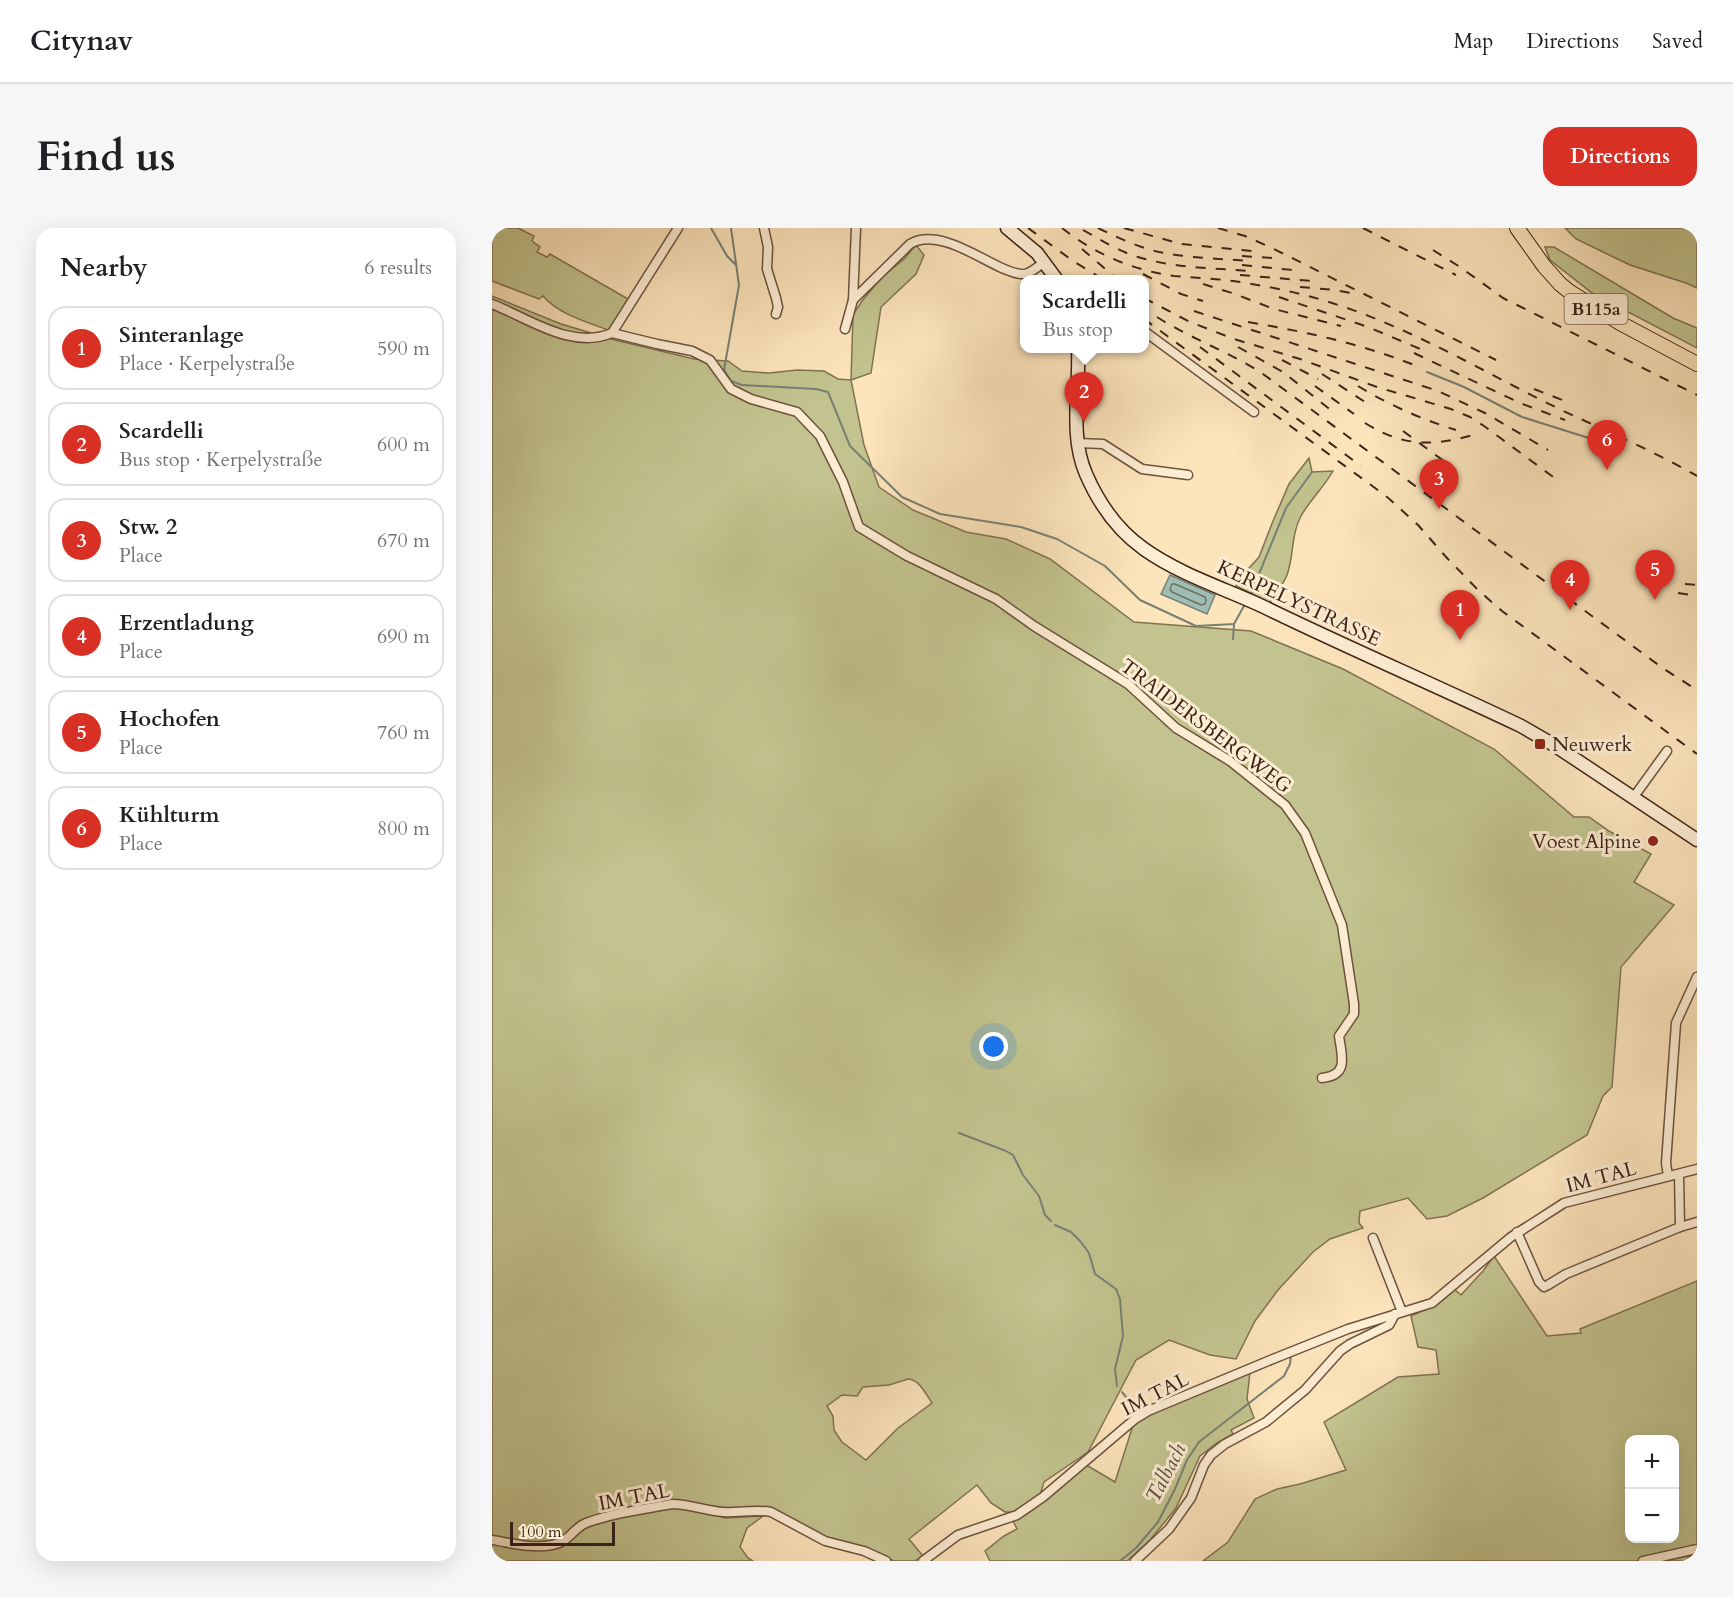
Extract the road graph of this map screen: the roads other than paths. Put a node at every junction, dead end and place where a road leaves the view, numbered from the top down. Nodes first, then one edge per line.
1 (678, 228) edge
2 (764, 228) edge
3 (856, 228) edge
4 (1007, 228) edge
5 (1517, 228) edge
6 (1045, 261) junction
7 (1055, 275) edge
8 (853, 300) junction
9 (492, 304) edge
10 (776, 314) dead end
11 (845, 329) dead end
12 (612, 333) junction
13 (1149, 335) edge
14 (1078, 353) edge
15 (1697, 364) edge
16 (1254, 412) dead end
17 (1078, 443) junction
18 (1188, 475) dead end
19 (1666, 751) dead end
20 (1633, 798) junction
21 (1697, 840) edge
22 (1697, 976) edge
23 (1322, 1078) dead end
24 (1697, 1169) edge
25 (1678, 1174) junction
26 (1668, 1176) junction
27 (1697, 1222) edge
28 (1680, 1227) junction
29 (1517, 1232) junction
30 (1372, 1238) dead end
31 (1399, 1313) junction
32 (492, 1540) edge
33 (1697, 1549) edge
34 (886, 1561) edge
35 (923, 1561) edge
36 (1135, 1561) edge
37 (1643, 1561) edge

1 - 12 street
2 - 10 street
3 - 8 street
4 - 6 main road
5 - 15 main road, B115a
6 - 7 main road
6 - 8 street
8 - 11 street
9 - 12 street
12 - 23 street, TRAIDERSBERGWEG
13 - 16 street
14 - 17 main road, KERPELYSTRASSE
17 - 18 street
17 - 20 main road, KERPELYSTRASSE
19 - 20 street
20 - 21 main road, KERPELYSTRASSE
22 - 26 street
24 - 25 street, IM TAL
25 - 26 street, IM TAL
25 - 28 street
26 - 29 street, IM TAL
27 - 28 street
28 - 29 street
29 - 31 street, IM TAL
30 - 31 street
31 - 35 street, IM TAL
31 - 36 street, IM TAL
32 - 34 street, IM TAL
33 - 37 street

